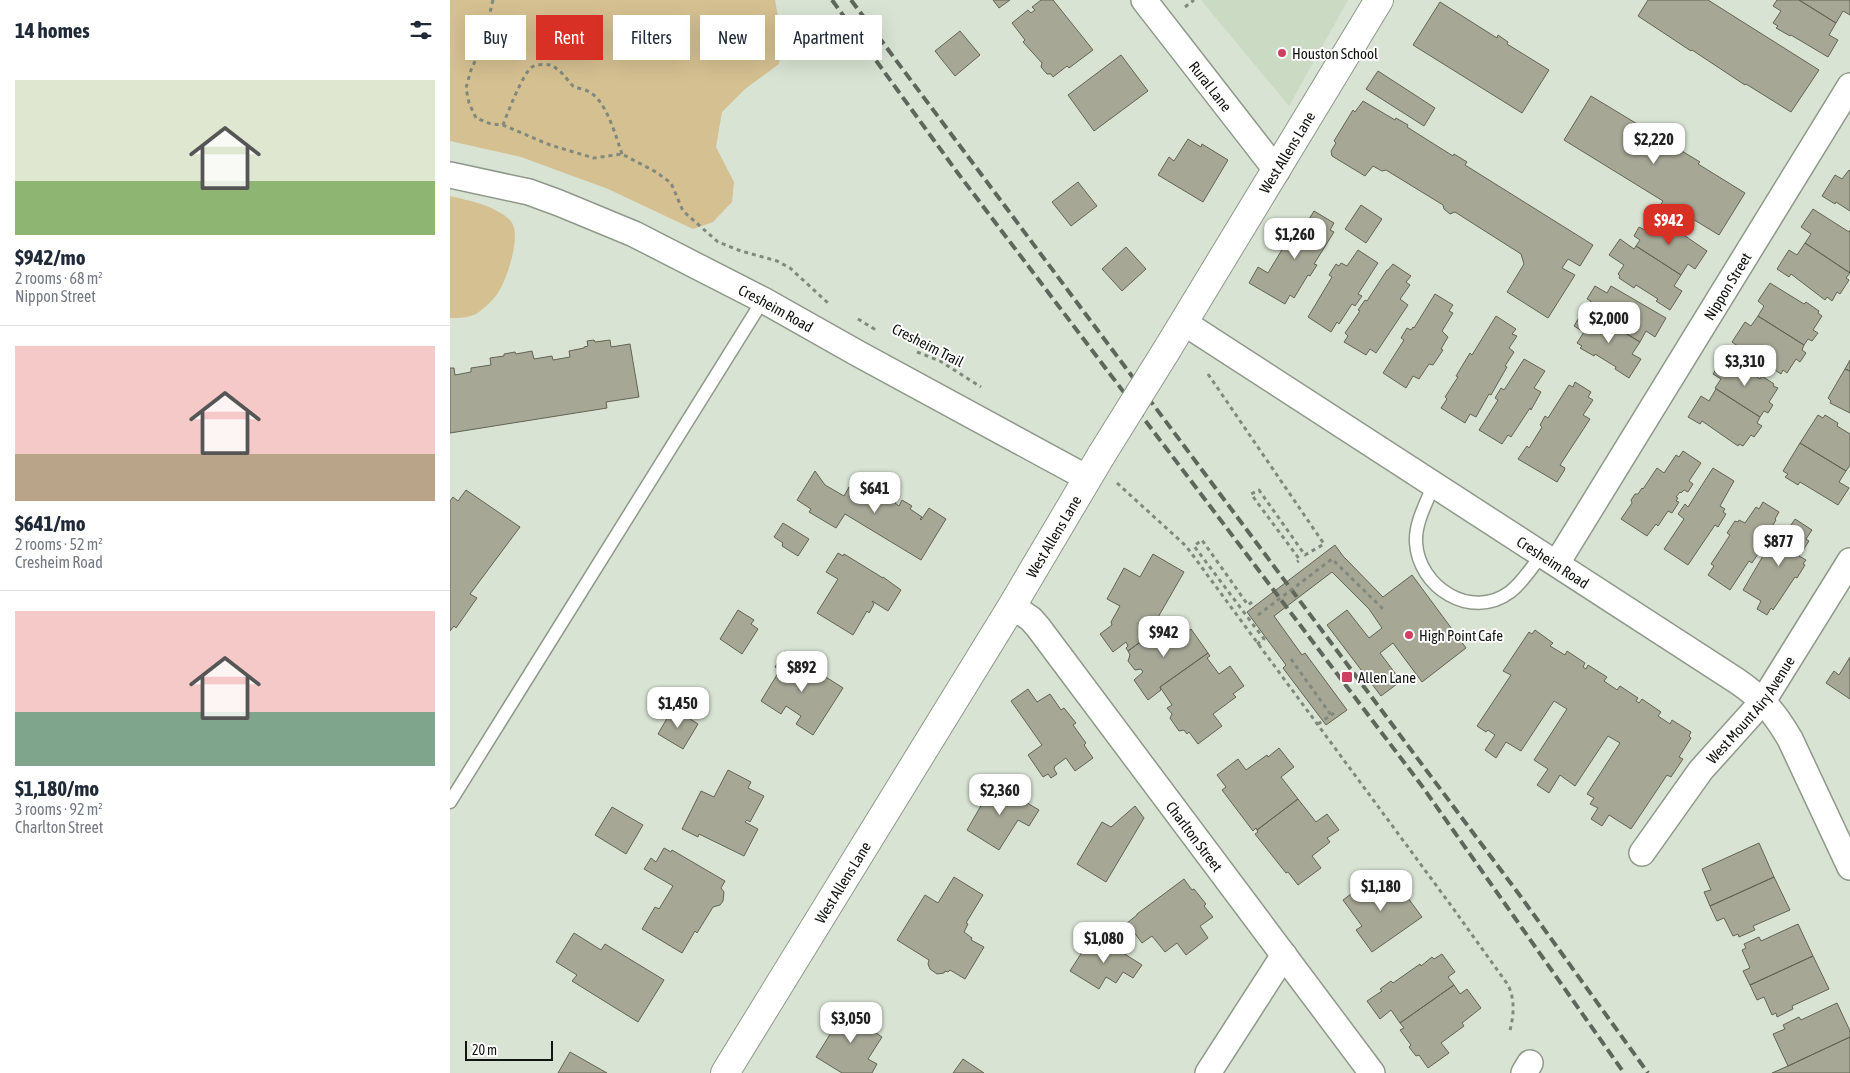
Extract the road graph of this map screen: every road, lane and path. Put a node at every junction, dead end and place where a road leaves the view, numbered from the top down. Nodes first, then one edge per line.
1 (493, 0) edge
2 (1144, 0) edge
3 (1194, 0) edge
4 (1379, 0) edge
5 (1182, 9) dead end
6 (1850, 86) edge
7 (503, 125) junction
8 (622, 154) junction
9 (1277, 171) junction
10 (450, 175) edge
11 (763, 300) junction
12 (830, 304) dead end
13 (852, 316) dead end
14 (1184, 322) junction
15 (879, 331) dead end
16 (916, 352) dead end
17 (1208, 374) dead end
18 (989, 392) dead end
19 (1087, 478) junction
20 (1115, 481) dead end
21 (1434, 484) junction
22 (1550, 558) junction
23 (1850, 561) edge
24 (1297, 562) dead end
25 (1252, 602) dead end
26 (1012, 606) junction
27 (1383, 609) dead end
28 (1258, 616) dead end
29 (1258, 644) junction
30 (1291, 659) dead end
31 (1763, 700) junction
32 (1318, 724) junction
33 (450, 802) edge
34 (1642, 853) dead end
35 (1850, 867) edge
36 (1284, 956) junction
37 (1510, 1030) dead end
38 (725, 1073) edge
39 (1208, 1073) edge
40 (1372, 1073) edge

1 - 7 path
2 - 9 street, Rural Lane
3 - 5 path
4 - 9 main road, West Allens Lane
6 - 22 street, Nippon Street
7 - 8 path
7 - 8 path
8 - 12 path
9 - 14 main road, West Allens Lane
10 - 11 street, Cresheim Road
11 - 19 street, Cresheim Road
11 - 33 lane
13 - 15 path, Cresheim Trail
14 - 19 main road, West Allens Lane, bridge
14 - 21 street, Cresheim Road
16 - 18 path, Cresheim Trail
17 - 24 path
19 - 26 main road, West Allens Lane
20 - 29 path
21 - 22 street, Cresheim Road
21 - 22 lane
22 - 31 street, Cresheim Road
23 - 31 street, West Mount Airy Avenue
25 - 29 path
26 - 36 street, Charlton Street
26 - 38 main road, West Allens Lane
27 - 28 path, bridge
29 - 32 path
30 - 32 path
31 - 34 street, West Mount Airy Avenue
31 - 35 street, Cresheim Road
32 - 37 path
36 - 39 street
36 - 40 street, Charlton Street

